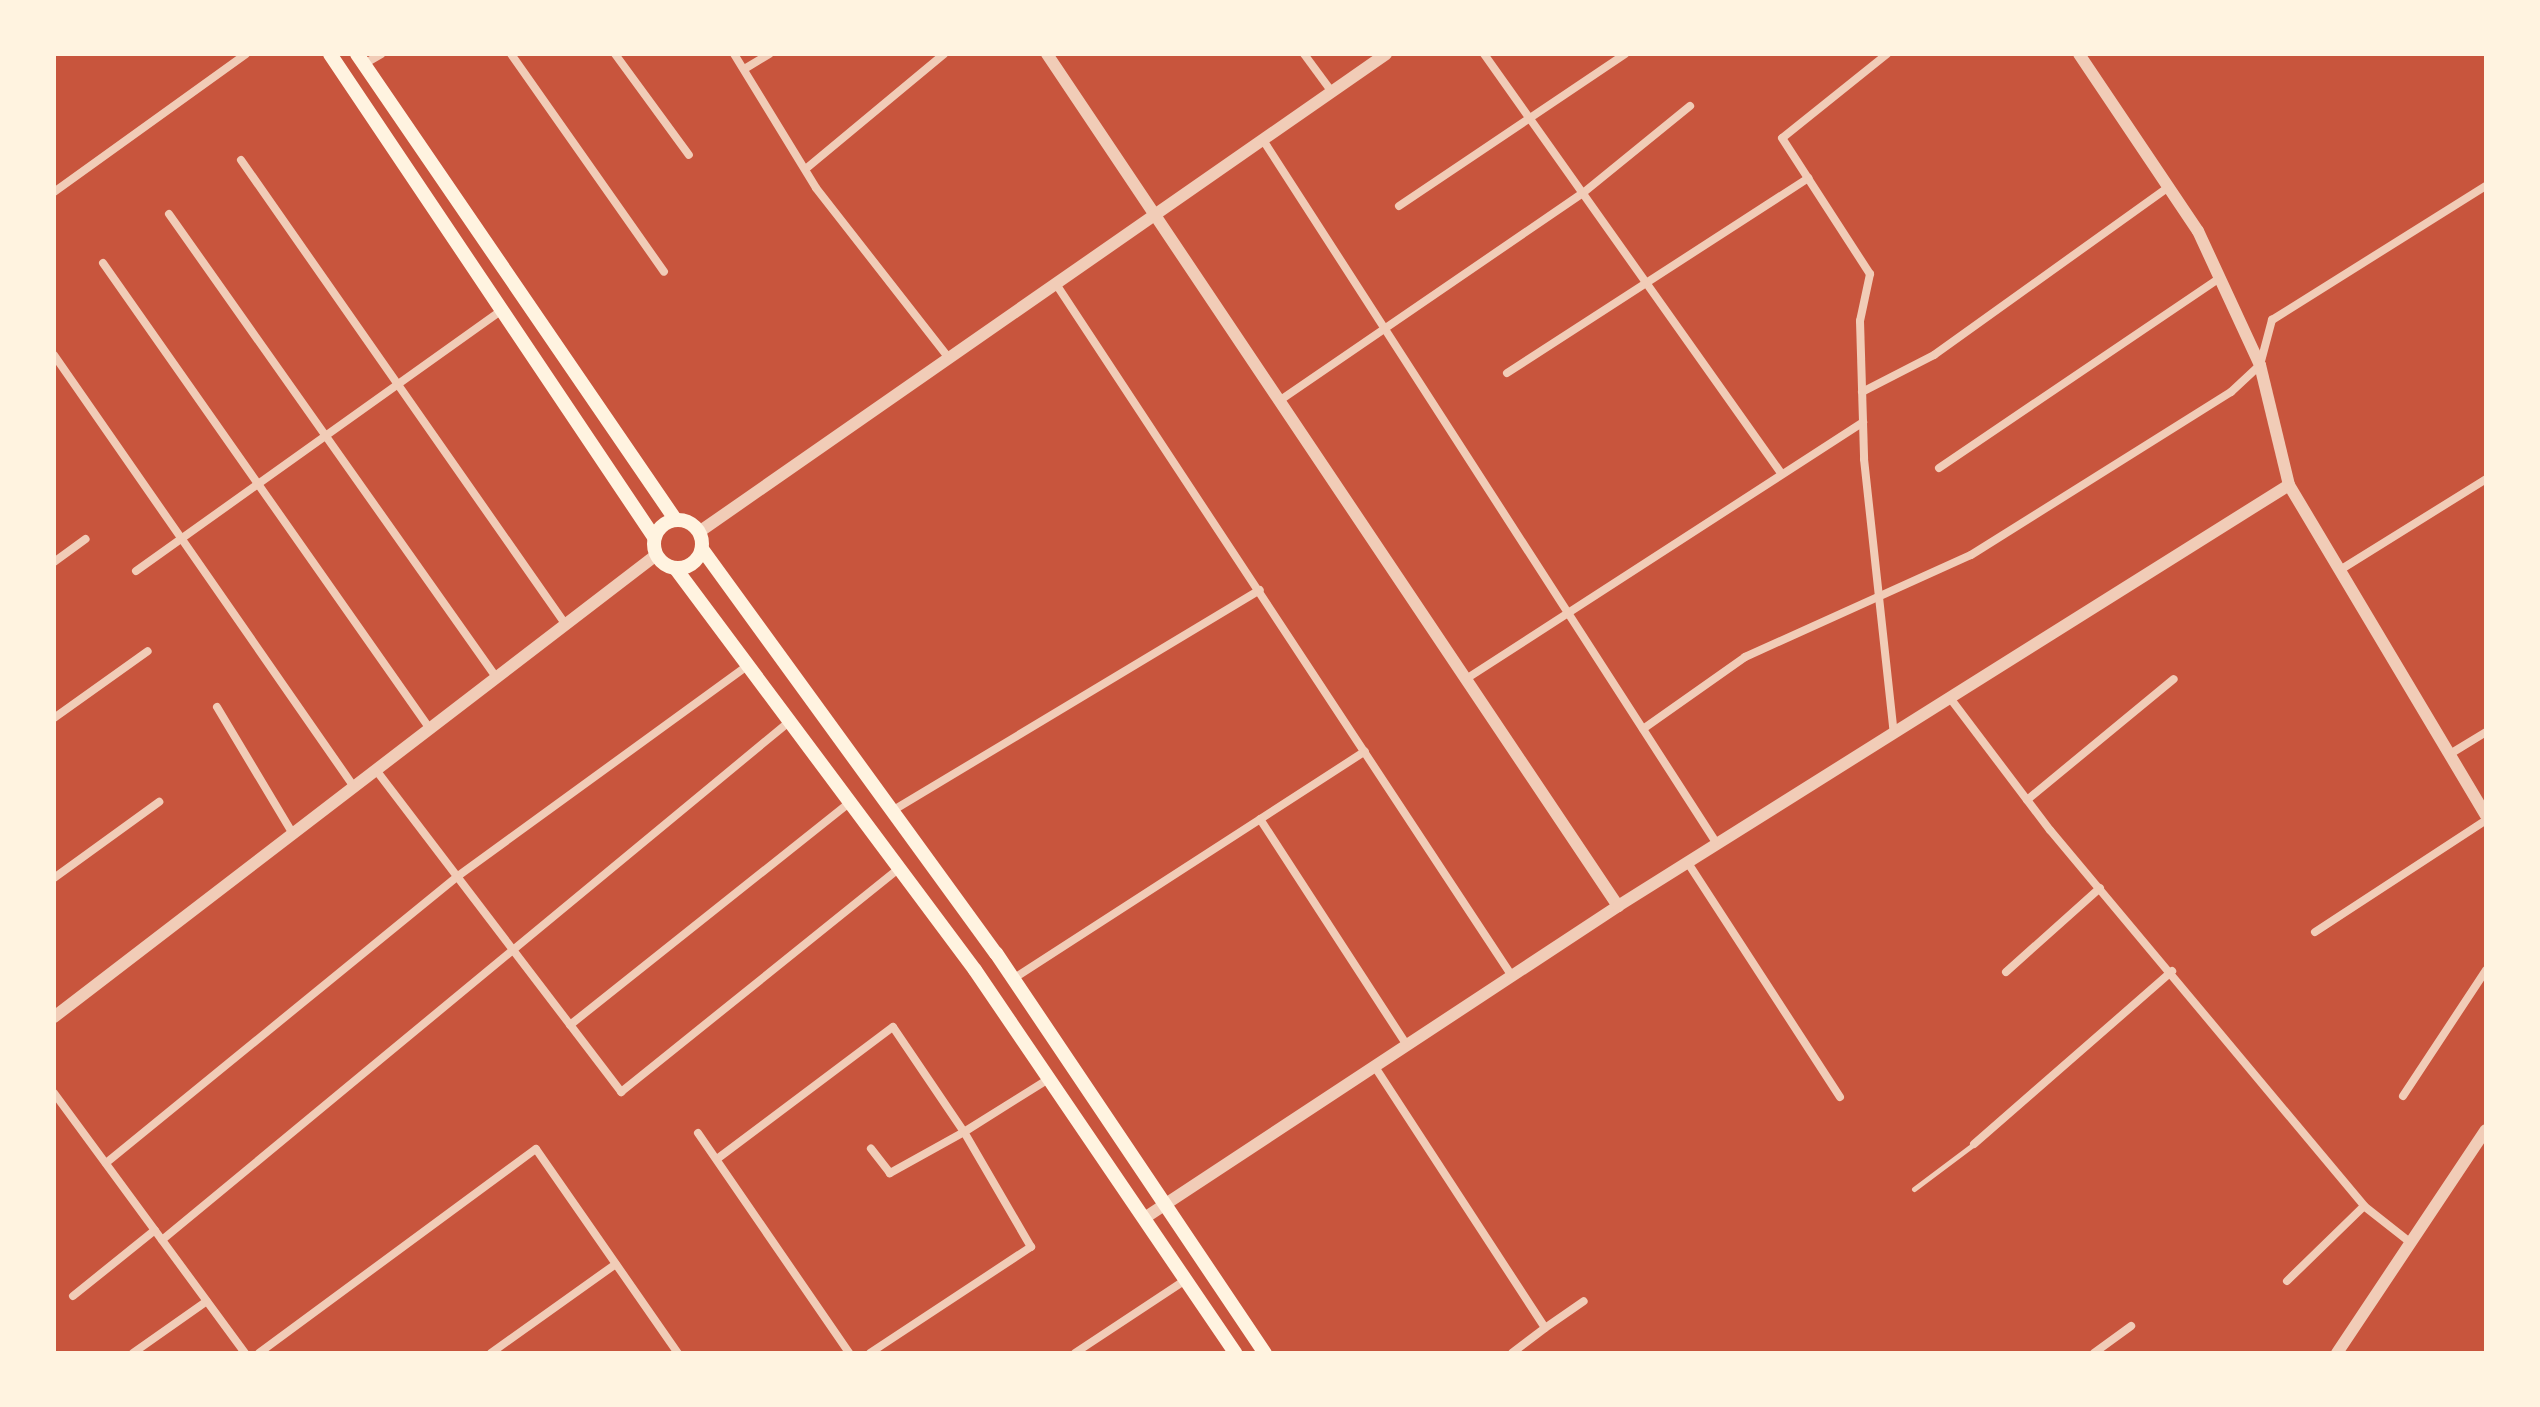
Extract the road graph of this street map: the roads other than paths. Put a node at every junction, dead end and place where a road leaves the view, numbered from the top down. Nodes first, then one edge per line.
1 (246, 54) edge
2 (330, 54) edge
3 (381, 54) edge
4 (511, 54) edge
5 (615, 54) edge
6 (734, 54) edge
7 (769, 54) edge
8 (944, 54) edge
9 (1047, 54) edge
10 (1304, 54) edge
11 (1386, 54) edge
12 (1484, 54) edge
13 (1625, 54) edge
14 (1887, 54) edge
15 (2079, 54) edge
16 (360, 59) edge
17 (746, 68) junction
18 (1332, 92) junction
19 (1690, 106) dead end
20 (1532, 121) junction
21 (1263, 140) junction
22 (689, 155) dead end
23 (241, 160) dead end
24 (808, 167) junction
25 (1808, 178) junction
26 (2486, 186) edge
27 (2169, 187) junction
28 (54, 192) edge
29 (1583, 193) junction
30 (1399, 206) dead end
31 (169, 214) dead end
32 (1155, 215) junction
33 (103, 263) dead end
34 (664, 272) dead end
35 (2220, 278) junction
36 (1645, 281) junction
37 (1056, 284) junction
38 (502, 310) junction
39 (1387, 332) junction
40 (54, 355) edge
41 (949, 358) junction
42 (2260, 365) junction
43 (1507, 373) dead end
44 (396, 386) junction
45 (1862, 392) junction
46 (1279, 401) junction
47 (1863, 422) junction
48 (327, 435) junction
49 (1939, 468) dead end
50 (1781, 473) junction
51 (2486, 479) edge
52 (2289, 485) junction
53 (256, 486) junction
54 (675, 519) junction
55 (699, 532) junction
56 (654, 537) junction
57 (86, 539) dead end
58 (182, 539) junction
59 (702, 549) junction
60 (656, 555) junction
61 (54, 562) edge
62 (676, 569) junction
63 (2340, 570) junction
64 (136, 571) dead end
65 (1260, 590) junction
66 (1879, 596) junction
67 (1566, 609) junction
68 (566, 625) junction
69 (148, 651) dead end
70 (749, 665) junction
71 (496, 677) junction
72 (1466, 679) junction
73 (2174, 679) dead end
74 (1950, 698) junction
75 (217, 707) dead end
76 (54, 718) edge
77 (790, 721) junction
78 (430, 729) junction
79 (1643, 729) junction
80 (2486, 732) edge
81 (1894, 733) junction
82 (1365, 751) junction
83 (2450, 754) junction
84 (376, 770) junction
85 (354, 787) junction
86 (2027, 800) junction
87 (851, 801) junction
88 (159, 802) dead end
89 (891, 812) junction
90 (2486, 817) edge
91 (1260, 819) junction
92 (293, 834) junction
93 (1717, 844) junction
94 (1688, 863) junction
95 (900, 868) junction
96 (458, 876) junction
97 (54, 878) edge
98 (2100, 888) junction
99 (1618, 906) junction
100 (2315, 932) dead end
101 (515, 952) junction
102 (2486, 970) edge
103 (2172, 971) junction
104 (2006, 972) dead end
105 (1512, 976) junction
106 (1013, 979) junction
107 (54, 1017) edge
108 (570, 1025) junction
109 (1407, 1045) junction
110 (1375, 1067) junction
111 (1050, 1078) junction
112 (54, 1093) edge
113 (2403, 1096) dead end
114 (1840, 1097) dead end
115 (2486, 1130) edge
116 (964, 1132) junction
117 (698, 1133) dead end
118 (1974, 1144) joint
119 (871, 1149) dead end
120 (717, 1159) junction
121 (106, 1163) junction
122 (1914, 1189) dead end
123 (1165, 1204) junction
124 (2364, 1206) junction
125 (1146, 1217) junction
126 (155, 1230) junction
127 (162, 1240) junction
128 (2411, 1243) junction
129 (616, 1264) junction
130 (1187, 1279) junction
131 (2287, 1281) dead end
132 (73, 1296) dead end
133 (207, 1301) junction
134 (1584, 1301) dead end
135 (2131, 1326) dead end
136 (1545, 1328) junction
137 (133, 1353) edge
138 (245, 1353) edge
139 (259, 1353) edge
140 (491, 1353) edge
141 (678, 1353) edge
142 (849, 1353) edge
143 (870, 1353) edge
144 (1075, 1353) edge
145 (1235, 1353) edge
146 (1265, 1353) edge
147 (1512, 1353) edge
148 (2094, 1353) edge
149 (2337, 1353) edge

1 - 28 street
2 - 38 main road
3 - 16 street
4 - 34 street
5 - 22 street
6 - 17 street
7 - 17 street
8 - 24 street
9 - 32 street
10 - 18 street
11 - 18 street
12 - 20 street
13 - 20 street
14 - 25 street
15 - 27 street
16 - 54 main road
17 - 24 street
18 - 21 street
19 - 29 street
20 - 29 street
20 - 30 street
21 - 32 street
21 - 39 street
23 - 44 street
24 - 41 street
25 - 36 street
25 - 45 street
26 - 42 street
27 - 35 street
27 - 45 street
29 - 36 street
29 - 39 street
31 - 48 street
32 - 37 street
32 - 46 street
33 - 53 street
35 - 42 street
35 - 49 street
36 - 43 street
36 - 50 street
37 - 41 street
37 - 65 street
38 - 44 street
38 - 56 main road
39 - 46 street
39 - 67 street
40 - 58 street
41 - 55 street
42 - 52 street
42 - 66 street
44 - 48 street
44 - 68 street
45 - 47 street
46 - 72 street
47 - 50 street
47 - 66 street
48 - 53 street
48 - 71 street
50 - 67 street
51 - 63 street
52 - 63 street
52 - 74 street
53 - 58 street
53 - 78 street
54 - 55 main road
54 - 56 main road
55 - 59 main road
56 - 60 main road
57 - 61 street
58 - 64 street
58 - 85 street
59 - 62 main road
59 - 89 main road
60 - 62 main road
60 - 68 street
62 - 70 main road
63 - 83 street
65 - 82 street
65 - 89 street
66 - 79 street
66 - 81 street
67 - 72 street
67 - 79 street
68 - 71 street
69 - 76 street
70 - 77 main road
70 - 96 street
71 - 78 street
72 - 99 street
73 - 86 street
74 - 81 street
74 - 86 street
75 - 92 street
77 - 87 main road
77 - 101 street
78 - 84 street
79 - 93 street
80 - 83 street
81 - 93 street
82 - 91 street
82 - 105 street
83 - 90 street
84 - 85 street
84 - 96 street
85 - 92 street
86 - 98 street
87 - 95 main road
87 - 108 street
88 - 97 street
89 - 106 main road
90 - 100 street
91 - 106 street
91 - 109 street
92 - 107 street
93 - 94 street
94 - 99 street
94 - 114 street
95 - 108 street
95 - 111 main road
96 - 101 street
96 - 121 street
98 - 103 street
98 - 104 street
99 - 105 street
101 - 108 street
101 - 127 street
102 - 113 street
103 - 118 street
103 - 124 street
105 - 109 street
106 - 123 main road
109 - 110 street
110 - 123 street
110 - 136 street
111 - 116 street
111 - 125 main road
112 - 121 street
115 - 128 street
116 - 119 street
116 - 120 street
116 - 143 street
117 - 120 street
118 - 122 lane
120 - 142 street
121 - 126 street
123 - 125 street
123 - 146 main road
124 - 128 street
124 - 131 street
125 - 130 main road
126 - 127 street
126 - 132 street
127 - 133 street
128 - 149 street
129 - 139 street
129 - 140 street
129 - 141 street
130 - 144 street
130 - 145 main road
133 - 137 street
133 - 138 street
134 - 136 street
135 - 148 street
136 - 147 street

